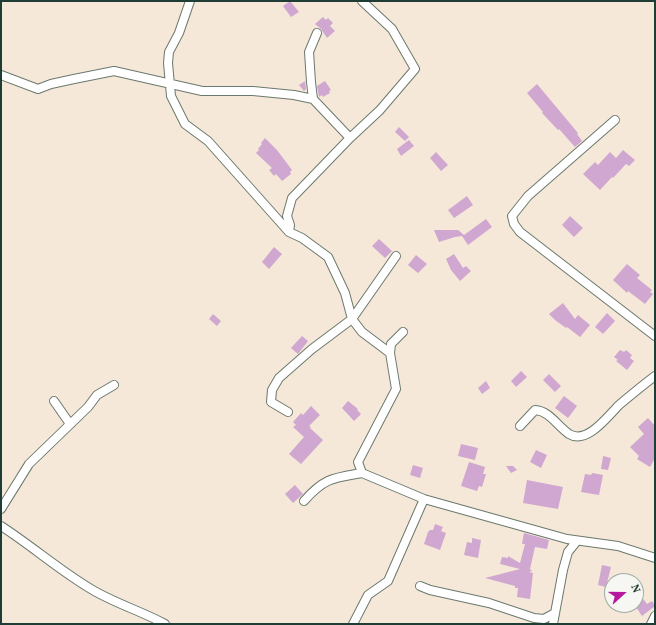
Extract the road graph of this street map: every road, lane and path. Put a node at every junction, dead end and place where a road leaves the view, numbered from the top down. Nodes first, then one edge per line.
1 (190, 1) edge
2 (362, 1) edge
3 (316, 33) dead end
4 (1, 75) edge
5 (170, 84) junction
6 (313, 99) junction
7 (615, 120) dead end
8 (350, 138) junction
9 (289, 232) junction
10 (396, 256) dead end
11 (352, 319) junction
12 (403, 332) dead end
13 (653, 332) edge
14 (390, 353) junction
15 (655, 376) edge
16 (114, 385) dead end
17 (54, 401) dead end
18 (288, 412) dead end
19 (70, 424) junction
20 (520, 426) dead end
21 (362, 473) junction
22 (424, 499) junction
23 (304, 501) dead end
24 (1, 509) edge
25 (1, 526) edge
26 (577, 540) junction
27 (655, 558) edge
28 (420, 586) dead end
29 (555, 613) junction
30 (655, 616) edge
31 (155, 621) edge
32 (165, 624) edge
33 (353, 624) edge
34 (553, 624) edge
35 (651, 624) edge

1 - 5 street
2 - 8 street
3 - 6 street
4 - 5 street
5 - 6 street
5 - 9 street
6 - 8 street
7 - 13 street
8 - 9 street
9 - 11 street
10 - 11 street
11 - 14 street
11 - 18 street
12 - 14 street
14 - 21 street
15 - 20 street
16 - 19 street
17 - 19 street
19 - 24 street
21 - 22 street
21 - 23 street
22 - 26 street
22 - 33 street
25 - 31 street
26 - 27 street
26 - 29 street
28 - 29 street
29 - 34 street
30 - 35 street
31 - 32 street

